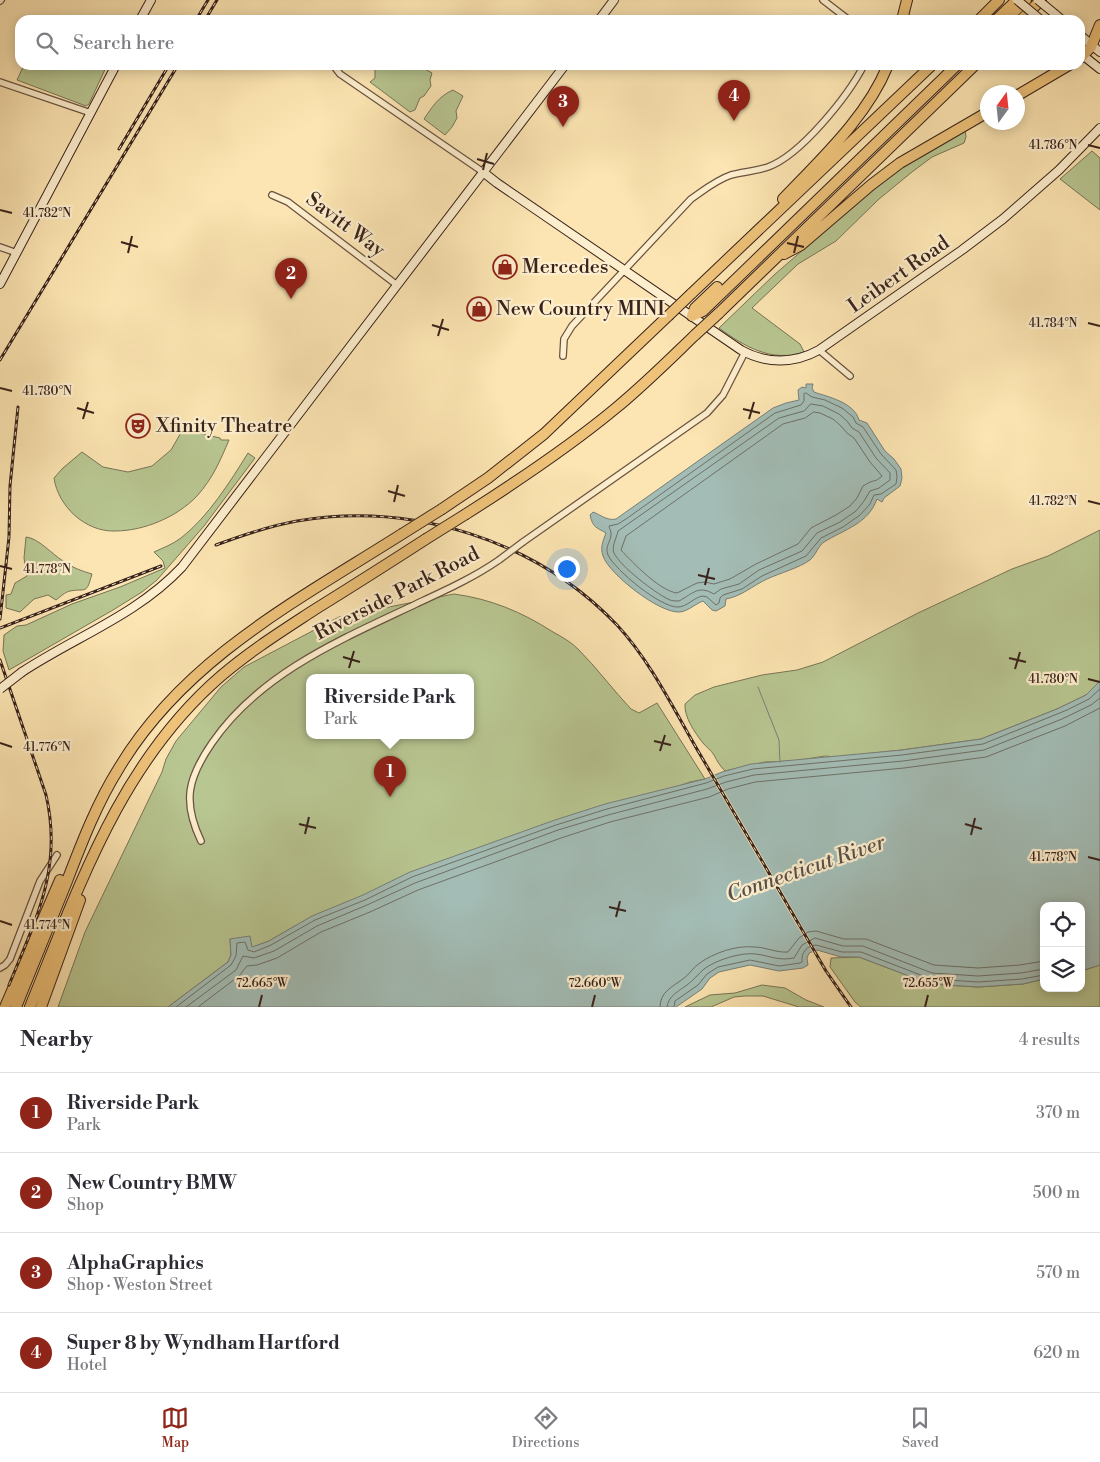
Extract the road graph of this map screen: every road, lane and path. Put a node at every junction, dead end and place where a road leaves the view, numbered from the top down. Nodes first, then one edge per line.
1 (151, 0) edge
2 (614, 0) edge
3 (823, 0) edge
4 (907, 0) edge
5 (1000, 0) edge
6 (1017, 0) edge
7 (1026, 0) edge
8 (1039, 0) edge
9 (143, 15) edge
10 (603, 15) edge
11 (843, 15) edge
12 (903, 15) edge
13 (984, 15) edge
14 (1001, 15) edge
15 (1011, 15) edge
16 (1026, 15) edge
17 (1035, 15) edge
18 (1056, 15) edge
19 (1100, 25) edge
20 (1085, 39) edge
21 (1096, 49) edge
22 (1085, 59) edge
23 (1100, 69) edge
24 (113, 70) edge
25 (337, 70) edge
26 (561, 70) edge
27 (861, 70) edge
28 (886, 70) edge
29 (927, 70) edge
30 (944, 70) edge
31 (952, 70) edge
32 (957, 70) edge
33 (970, 70) edge
34 (1061, 70) edge
35 (0, 82) edge
36 (1025, 91) edge
37 (90, 113) junction
38 (980, 117) edge
39 (1100, 128) edge
40 (882, 156) junction
41 (484, 172) junction
42 (272, 195) dead end
43 (756, 233) junction
44 (0, 247) edge
45 (17, 253) junction
46 (776, 257) junction
47 (624, 270) junction
48 (0, 284) edge
49 (397, 285) junction
50 (692, 316) junction
51 (819, 350) junction
52 (745, 352) junction
53 (563, 356) dead end
54 (850, 376) dead end
55 (0, 689) edge
56 (99, 805) junction
57 (201, 841) dead end
58 (57, 855) dead end
59 (85, 874) junction
60 (0, 968) edge
61 (52, 977) junction
62 (5, 1007) edge
63 (16, 1007) edge
64 (30, 1007) edge
65 (41, 1007) edge
66 (46, 1007) edge

1 - 9 main road
2 - 10 main road
3 - 11 street
4 - 12 highway
5 - 13 highway
6 - 14 highway
6 - 17 main road, bridge
7 - 15 highway
8 - 16 highway
8 - 18 main road, bridge
19 - 21 highway
20 - 21 main road
22 - 23 main road
24 - 37 main road
25 - 41 street
26 - 41 main road
27 - 47 street
28 - 43 highway
29 - 43 highway
30 - 50 highway
31 - 50 highway
32 - 40 highway
33 - 40 highway
34 - 36 highway
35 - 37 street
37 - 45 main road
38 - 46 highway
39 - 51 main road, Leibert Road
40 - 46 highway
41 - 47 main road, Leibert Road
41 - 49 main road
42 - 49 street, Savitt Way
43 - 56 highway, bridge
44 - 45 street
45 - 48 main road
46 - 59 highway, bridge
47 - 50 main road, Leibert Road
47 - 53 street
49 - 55 main road, bridge
50 - 52 main road, Leibert Road
51 - 52 main road, Leibert Road
51 - 54 street
52 - 57 street, Riverside Park Road, bridge
56 - 62 highway
56 - 63 highway
58 - 60 street
59 - 61 highway
59 - 64 highway
61 - 65 highway
61 - 66 highway

